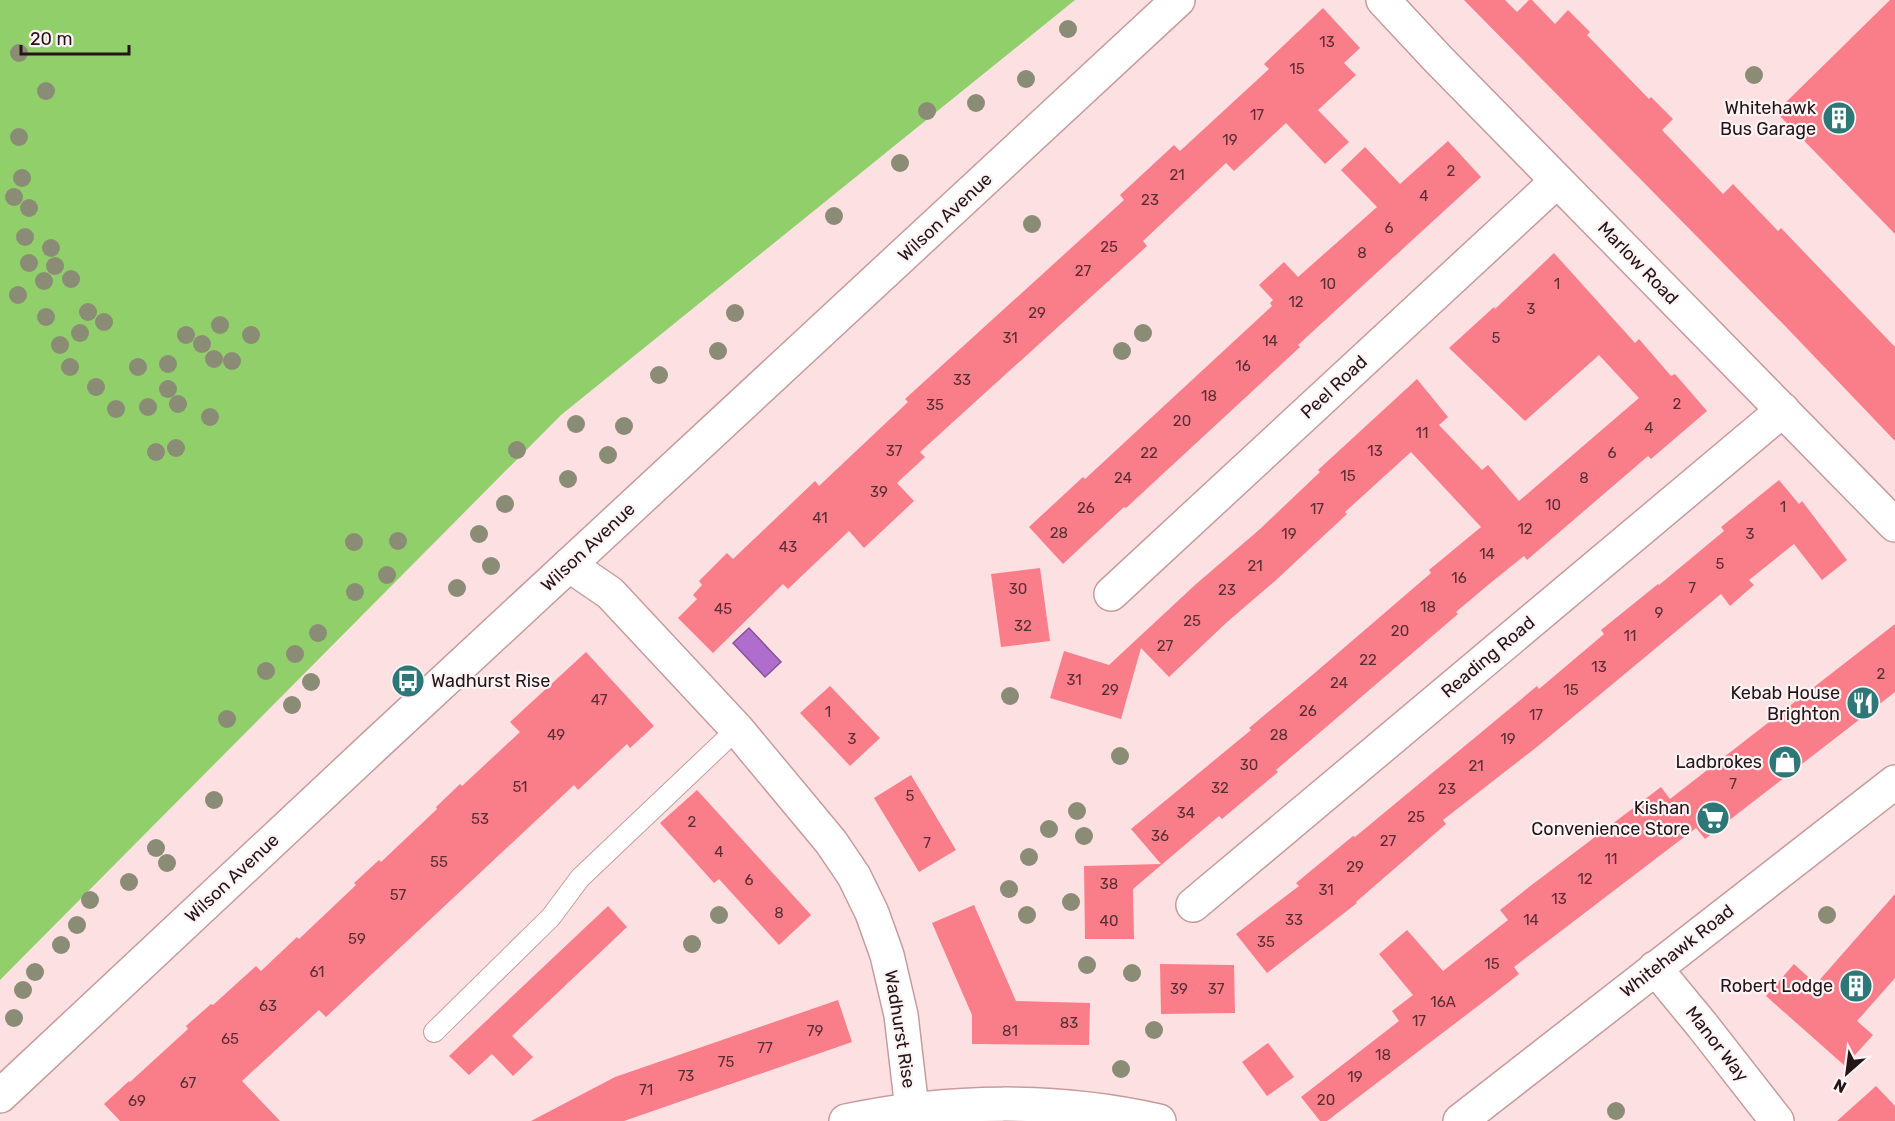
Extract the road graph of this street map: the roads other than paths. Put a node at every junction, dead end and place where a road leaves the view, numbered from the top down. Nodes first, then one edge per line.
1 (1178, 0) edge
2 (1383, 0) edge
3 (1557, 181) junction
4 (1783, 410) junction
5 (1895, 525) edge
6 (569, 565) junction
7 (1111, 594) dead end
8 (737, 729) junction
9 (1895, 782) edge
10 (1193, 904) dead end
11 (1655, 968) junction
12 (434, 1032) dead end
13 (0, 1096) edge
14 (912, 1109) junction
15 (846, 1121) edge
16 (1159, 1121) edge
17 (1460, 1121) edge
18 (1777, 1121) edge

1 - 6 street, Wilson Avenue
2 - 3 street, Marlow Road
3 - 4 street, Marlow Road
3 - 7 street, Peel Road
4 - 5 street, Marlow Road
4 - 10 street, Reading Road
6 - 8 street, Wadhurst Rise
6 - 13 street, Wilson Avenue
8 - 12 lane
8 - 14 street, Wadhurst Rise
9 - 11 street, Whitehawk Road
11 - 17 street, Whitehawk Road
11 - 18 street, Manor Way
14 - 15 street
14 - 16 street

